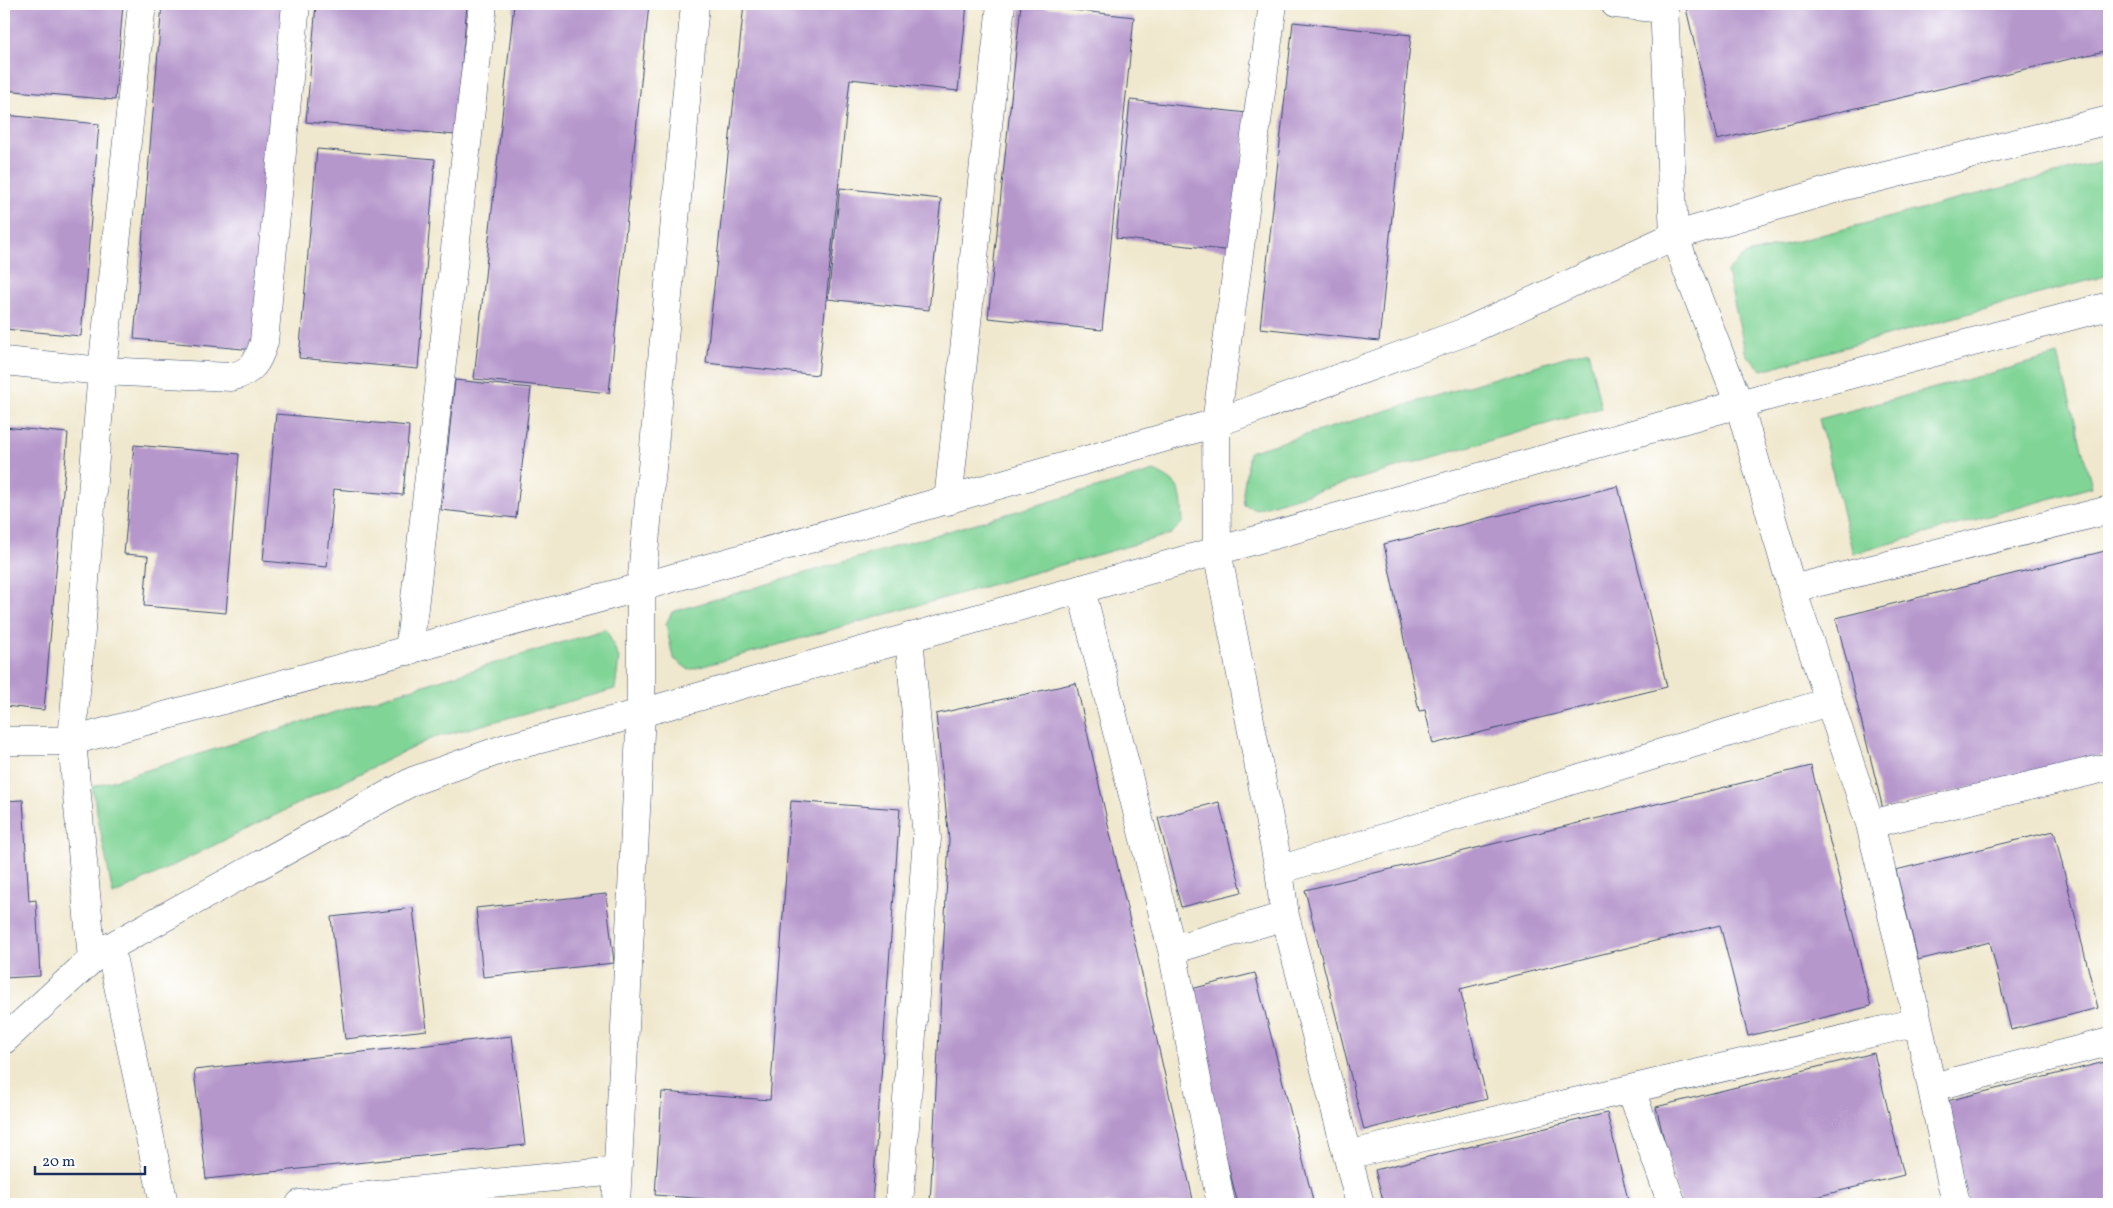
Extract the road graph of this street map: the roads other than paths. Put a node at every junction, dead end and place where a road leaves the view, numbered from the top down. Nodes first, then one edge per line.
1 (142, 4) edge
2 (296, 4) edge
3 (483, 4) edge
4 (695, 4) edge
5 (1001, 4) edge
6 (1274, 4) edge
7 (1615, 4) edge
8 (1664, 6) edge
9 (2109, 120) edge
10 (1674, 236) junction
11 (2109, 306) edge
12 (4, 361) edge
13 (102, 371) junction
14 (1739, 404) junction
15 (1216, 423) junction
16 (948, 501) junction
17 (2109, 510) edge
18 (1217, 550) junction
19 (641, 588) junction
20 (1081, 589) junction
21 (1792, 589) junction
22 (909, 638) junction
23 (409, 651) junction
24 (1828, 702) junction
25 (641, 712) junction
26 (4, 741) edge
27 (72, 741) junction
28 (2109, 767) edge
29 (1870, 824) junction
30 (1279, 870) junction
31 (1285, 916) junction
32 (1172, 950) junction
33 (101, 953) junction
34 (1918, 1022) junction
35 (4, 1040) edge
36 (2109, 1042) edge
37 (1932, 1087) junction
38 (1631, 1090) junction
39 (1347, 1156) junction
40 (617, 1171) junction
41 (164, 1204) edge
42 (300, 1204) edge
43 (616, 1204) edge
44 (900, 1204) edge
45 (1221, 1204) edge
46 (1360, 1204) edge
47 (1672, 1204) edge
48 (1956, 1204) edge

1 - 13 street
2 - 13 street
3 - 23 street
4 - 19 street
5 - 16 street
6 - 15 street
7 - 8 street
8 - 10 street
9 - 10 street
10 - 14 street
10 - 15 street
11 - 14 street
12 - 13 street
13 - 27 street
14 - 18 street
14 - 21 street
15 - 16 street
15 - 18 street
16 - 19 street
17 - 21 street
18 - 20 street
18 - 30 street
19 - 23 street
19 - 25 street
20 - 22 street
20 - 32 street
21 - 24 street
22 - 25 street
22 - 44 street
23 - 27 street
24 - 29 street
24 - 30 street
25 - 33 street
25 - 40 street
26 - 27 street
27 - 33 street
28 - 29 street
29 - 34 street
30 - 31 street
31 - 32 street
31 - 39 street
32 - 45 street
33 - 35 street
33 - 41 street
34 - 37 street
34 - 38 street
36 - 37 street
37 - 48 street
38 - 39 street
38 - 47 street
39 - 46 street
40 - 42 street
40 - 43 street

